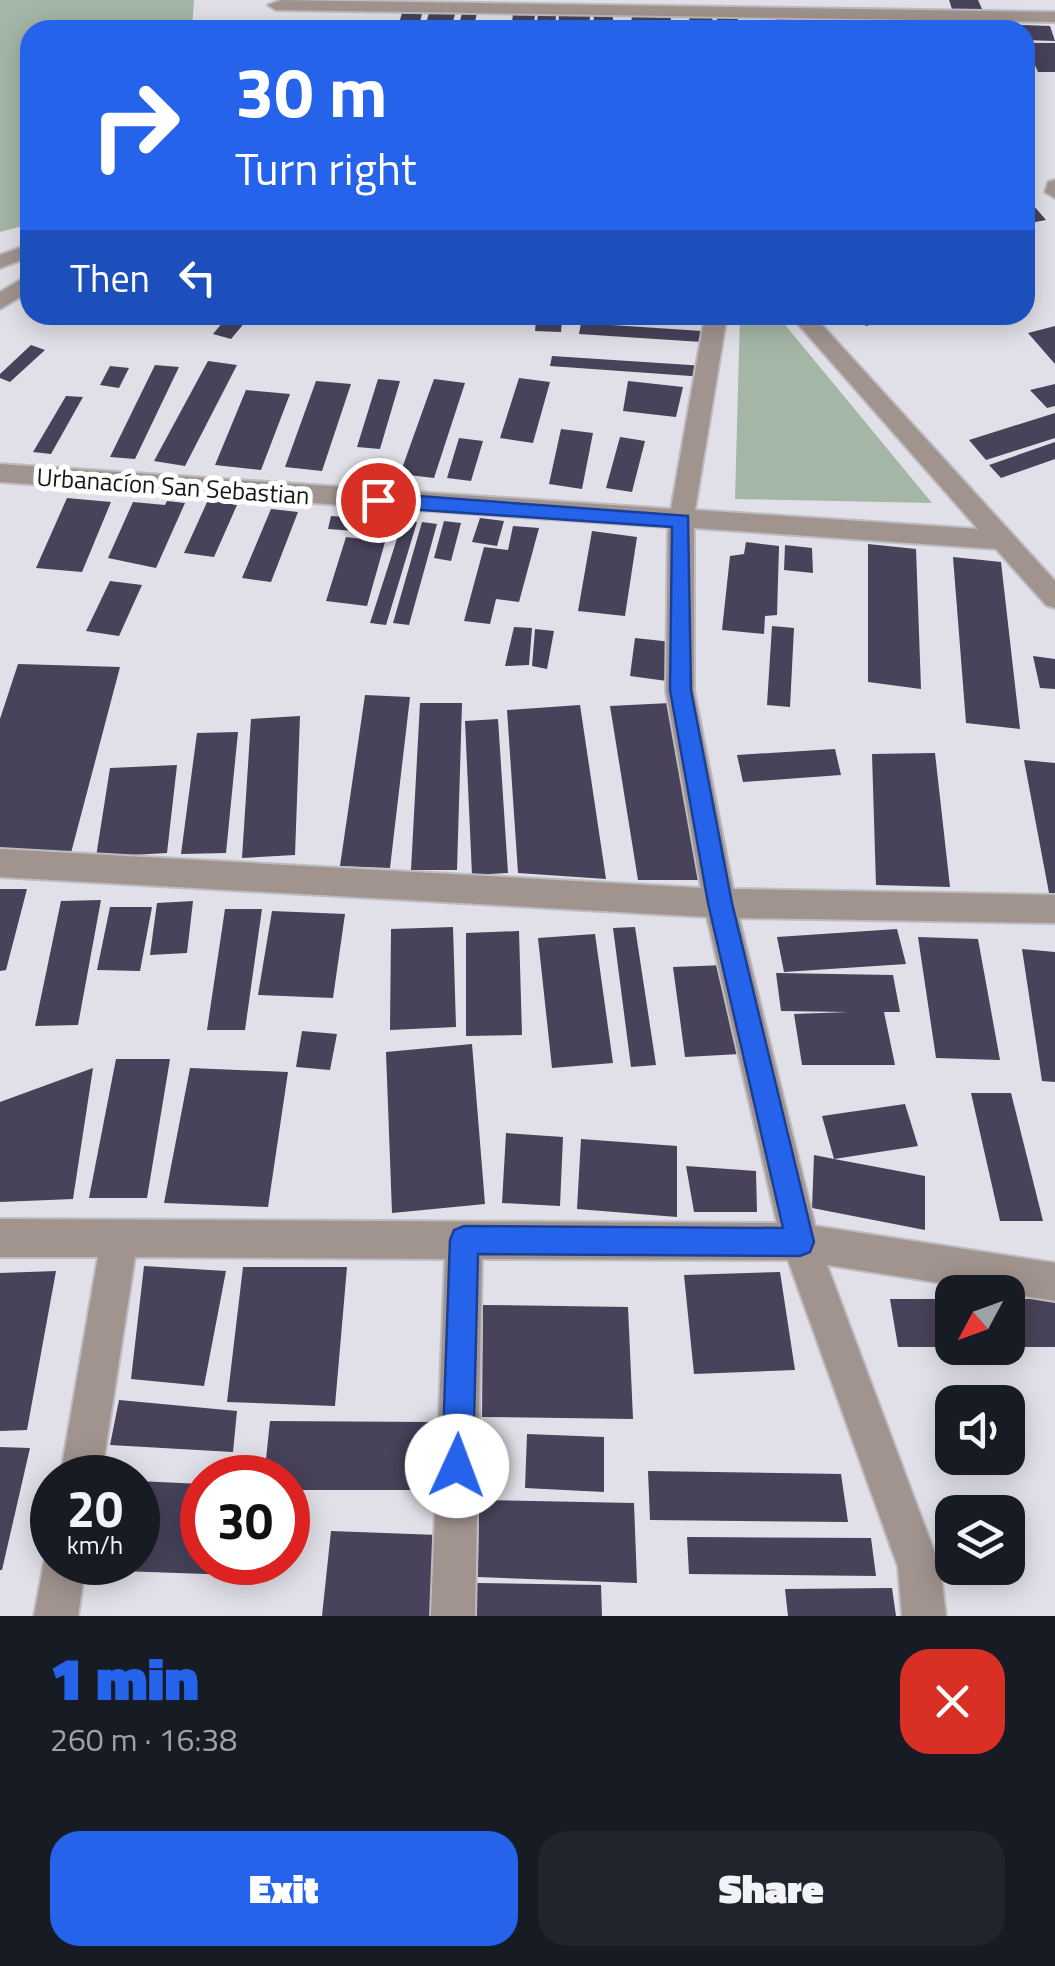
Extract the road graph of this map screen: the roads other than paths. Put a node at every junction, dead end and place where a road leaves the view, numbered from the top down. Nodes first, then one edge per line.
1 (274, 8) edge
2 (1051, 18) edge
3 (714, 325) edge
4 (810, 325) edge
5 (0, 474) edge
6 (682, 521) junction
7 (1005, 540) junction
8 (1055, 598) edge
9 (0, 864) edge
10 (720, 903) junction
11 (1055, 909) edge
12 (0, 1238) edge
13 (120, 1238) junction
14 (464, 1240) junction
15 (800, 1242) junction
16 (1055, 1282) edge
17 (84, 1455) edge
18 (62, 1585) edge
19 (56, 1616) edge
20 (453, 1616) edge
21 (924, 1616) edge

1 - 2 street
3 - 6 street
4 - 7 street
5 - 6 street, Urbanacíon San Sebastian
6 - 7 street, Urbanacíon San Sebastian
6 - 10 street
7 - 8 street
9 - 10 street
10 - 11 street
10 - 15 street
12 - 13 street
13 - 14 street
13 - 17 street
14 - 15 street
14 - 20 street
15 - 16 street
15 - 21 street
18 - 19 street

